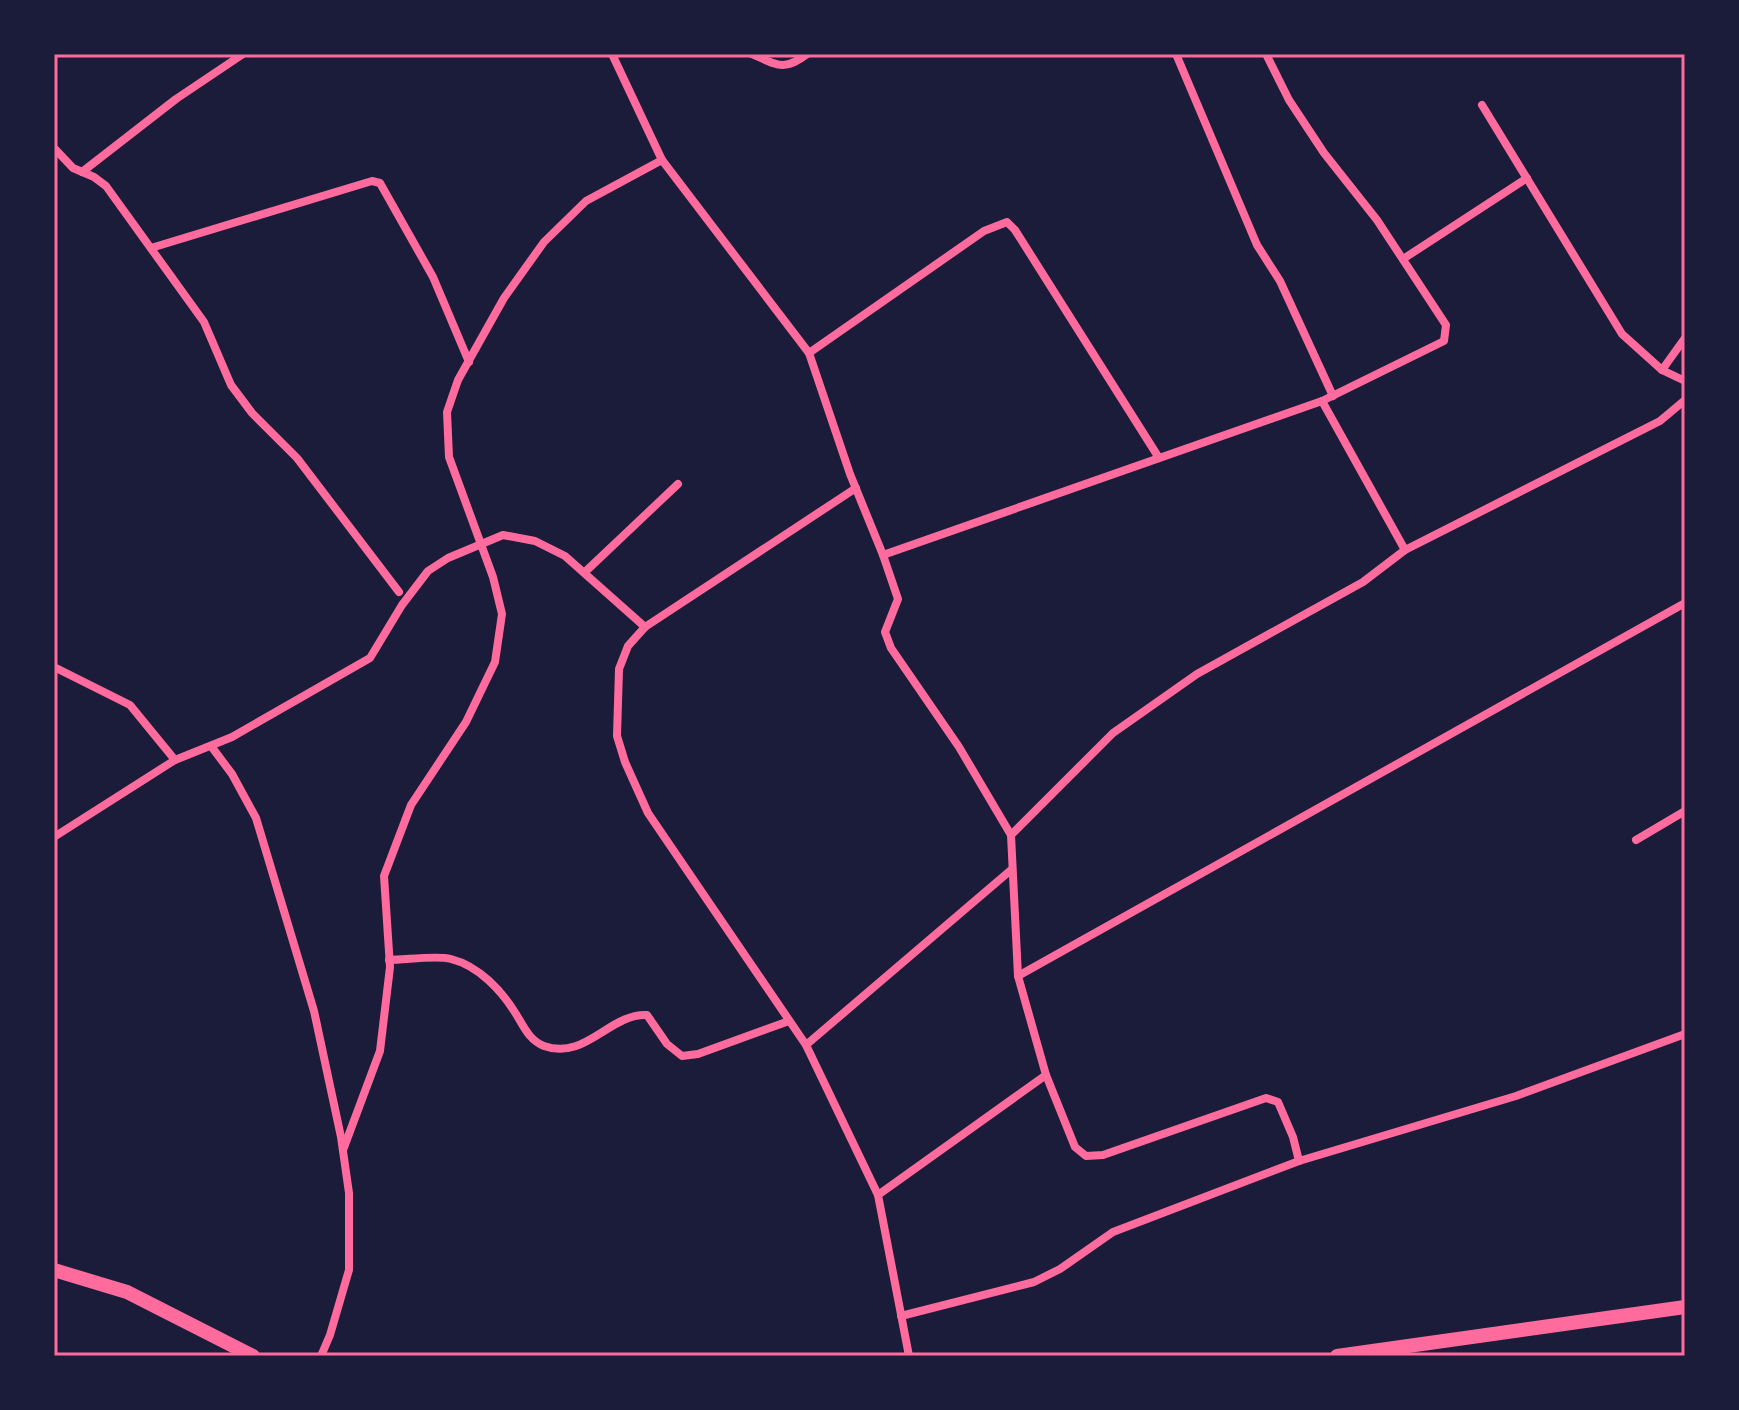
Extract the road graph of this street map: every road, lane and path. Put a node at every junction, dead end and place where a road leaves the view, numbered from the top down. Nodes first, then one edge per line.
1 (243, 54) edge
2 (612, 54) edge
3 (752, 54) edge
4 (807, 54) edge
5 (1176, 54) edge
6 (1266, 54) edge
7 (1482, 105) dead end
8 (54, 148) edge
9 (662, 160) junction
10 (82, 172) junction
11 (1527, 178) junction
12 (151, 248) junction
13 (1403, 259) junction
14 (1685, 338) edge
15 (809, 353) junction
16 (469, 362) junction
17 (1662, 370) junction
18 (1685, 381) edge
19 (1333, 396) junction
20 (1685, 400) edge
21 (1322, 401) junction
22 (1159, 458) junction
23 (678, 484) dead end
24 (856, 488) junction
25 (480, 544) junction
26 (1405, 550) junction
27 (883, 555) junction
28 (585, 572) junction
29 (399, 592) dead end
30 (1685, 603) edge
31 (645, 627) junction
32 (54, 667) edge
33 (211, 746) junction
34 (175, 760) junction
35 (1685, 811) edge
36 (1011, 835) junction
37 (54, 837) edge
38 (1636, 840) dead end
39 (1011, 870) junction
40 (389, 960) junction
41 (1018, 976) junction
42 (789, 1021) junction
43 (1685, 1034) edge
44 (806, 1045) junction
45 (1046, 1075) junction
46 (343, 1150) junction
47 (1299, 1161) junction
48 (878, 1195) junction
49 (54, 1270) edge
50 (1685, 1307) edge
51 (901, 1316) junction
52 (253, 1356) edge
53 (321, 1356) edge
54 (909, 1356) edge
55 (1337, 1356) edge

1 - 10 street
2 - 9 street
3 - 4 street
5 - 19 street
6 - 13 street
7 - 11 street
8 - 10 street
9 - 15 street
9 - 16 street
10 - 12 street
11 - 13 street
11 - 17 street
12 - 16 street
12 - 29 street
13 - 19 street
14 - 17 street
15 - 22 street
15 - 24 street
16 - 25 street
17 - 18 street
19 - 21 street
20 - 26 street
21 - 22 street
21 - 26 street
22 - 27 street
23 - 28 street
24 - 27 street
24 - 31 street
25 - 28 street
25 - 33 street
25 - 40 street
26 - 36 street
27 - 36 street
28 - 31 street
30 - 41 street
31 - 42 street
32 - 34 street
33 - 34 street
33 - 46 street
34 - 37 street
35 - 38 street
36 - 39 street
39 - 41 street
39 - 44 street
40 - 42 street
40 - 46 street
41 - 45 street
42 - 44 street
43 - 47 street
44 - 48 street
45 - 47 street
45 - 48 street
46 - 53 street
47 - 51 street
48 - 51 street
49 - 52 street
50 - 55 street
51 - 54 street

